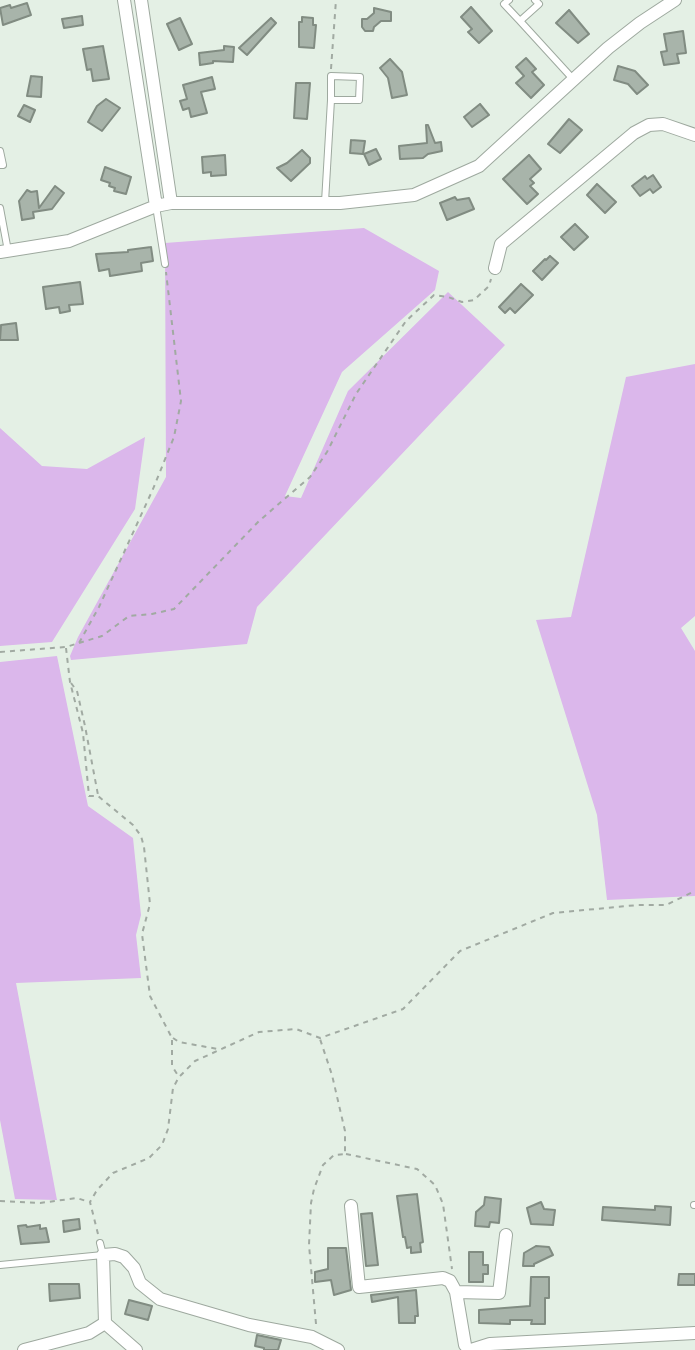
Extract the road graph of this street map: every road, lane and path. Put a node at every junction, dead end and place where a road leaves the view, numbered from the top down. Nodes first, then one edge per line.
1 (124, 0) edge
2 (141, 0) edge
3 (336, 0) edge
4 (509, 0) edge
5 (535, 0) edge
6 (675, 0) edge
7 (520, 21) junction
8 (331, 76) junction
9 (574, 79) junction
10 (331, 100) junction
11 (695, 135) edge
12 (0, 151) edge
13 (0, 165) edge
14 (325, 202) junction
15 (171, 203) junction
16 (156, 206) junction
17 (0, 208) edge
18 (4, 251) edge
19 (165, 264) joint
20 (495, 268) joint
21 (79, 643) junction
22 (66, 647) junction
23 (0, 652) edge
24 (70, 682) junction
25 (98, 796) junction
26 (695, 891) edge
27 (172, 1038) junction
28 (320, 1038) junction
29 (218, 1050) junction
30 (178, 1077) junction
31 (345, 1154) junction
32 (0, 1201) edge
33 (90, 1202) junction
34 (351, 1206) dead end
35 (506, 1235) dead end
36 (101, 1249) junction
37 (0, 1265) edge
38 (453, 1286) junction
39 (105, 1323) junction
40 (695, 1333) edge
41 (312, 1337) junction
42 (466, 1349) edge
43 (24, 1350) edge
44 (136, 1350) edge
45 (338, 1350) edge

1 - 16 street
2 - 15 street
3 - 8 path
4 - 7 lane
5 - 7 lane
6 - 9 street
7 - 9 lane
8 - 10 lane
8 - 10 lane
9 - 14 street
10 - 14 lane
11 - 20 street
12 - 13 lane
14 - 15 street
15 - 16 street
16 - 18 street
16 - 19 lane
17 - 18 lane
19 - 21 path
20 - 21 path
21 - 22 path
22 - 23 path
22 - 24 path
24 - 25 path
24 - 25 path
25 - 27 path
26 - 28 path
27 - 29 path
27 - 30 path
28 - 29 path
28 - 31 path
29 - 30 path
30 - 33 path
31 - 38 path
31 - 41 path
32 - 33 path
33 - 36 path
34 - 38 street
35 - 38 street
36 - 37 lane
36 - 39 street
36 - 41 street
38 - 42 street
39 - 43 street
39 - 44 street
40 - 42 street
41 - 45 street

